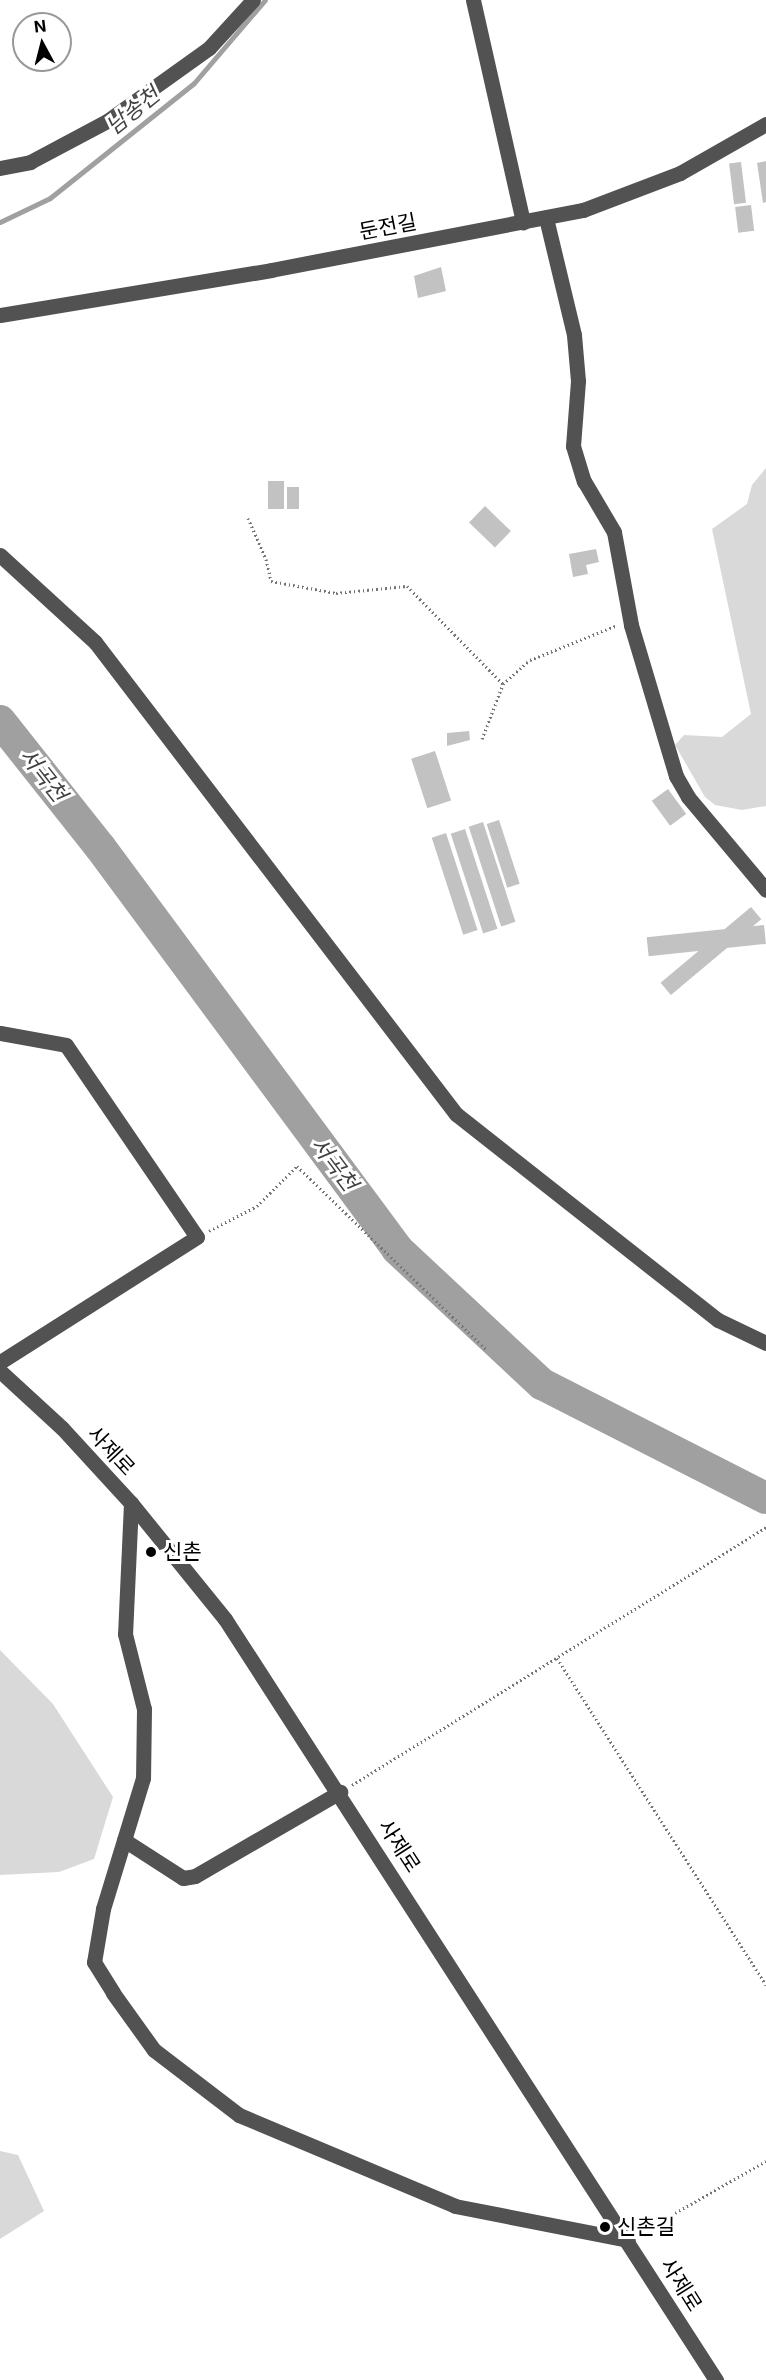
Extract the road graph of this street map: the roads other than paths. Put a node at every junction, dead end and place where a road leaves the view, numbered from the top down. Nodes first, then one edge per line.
1 (254, 0) edge
2 (473, 0) edge
3 (766, 124) edge
4 (0, 168) edge
5 (546, 218) junction
6 (523, 222) junction
7 (18, 310) junction
8 (0, 315) edge
9 (0, 324) edge
10 (0, 555) edge
11 (766, 890) edge
12 (0, 1033) edge
13 (766, 1343) edge
14 (0, 1362) edge
15 (0, 1371) edge
16 (131, 1503) junction
17 (340, 1792) junction
18 (124, 1840) junction
19 (628, 2240) junction
20 (716, 2380) edge

1 - 4 street
2 - 6 street
3 - 5 street, 둔전길
5 - 6 street, 둔전길
5 - 11 street
6 - 7 street, 둔전길
7 - 8 street, 둔전길
7 - 9 street
10 - 13 street
12 - 14 street
15 - 16 street, 사제로
16 - 17 street, 사제로
16 - 18 street
17 - 18 street
17 - 19 street, 사제로
18 - 19 street
19 - 20 street, 사제로

